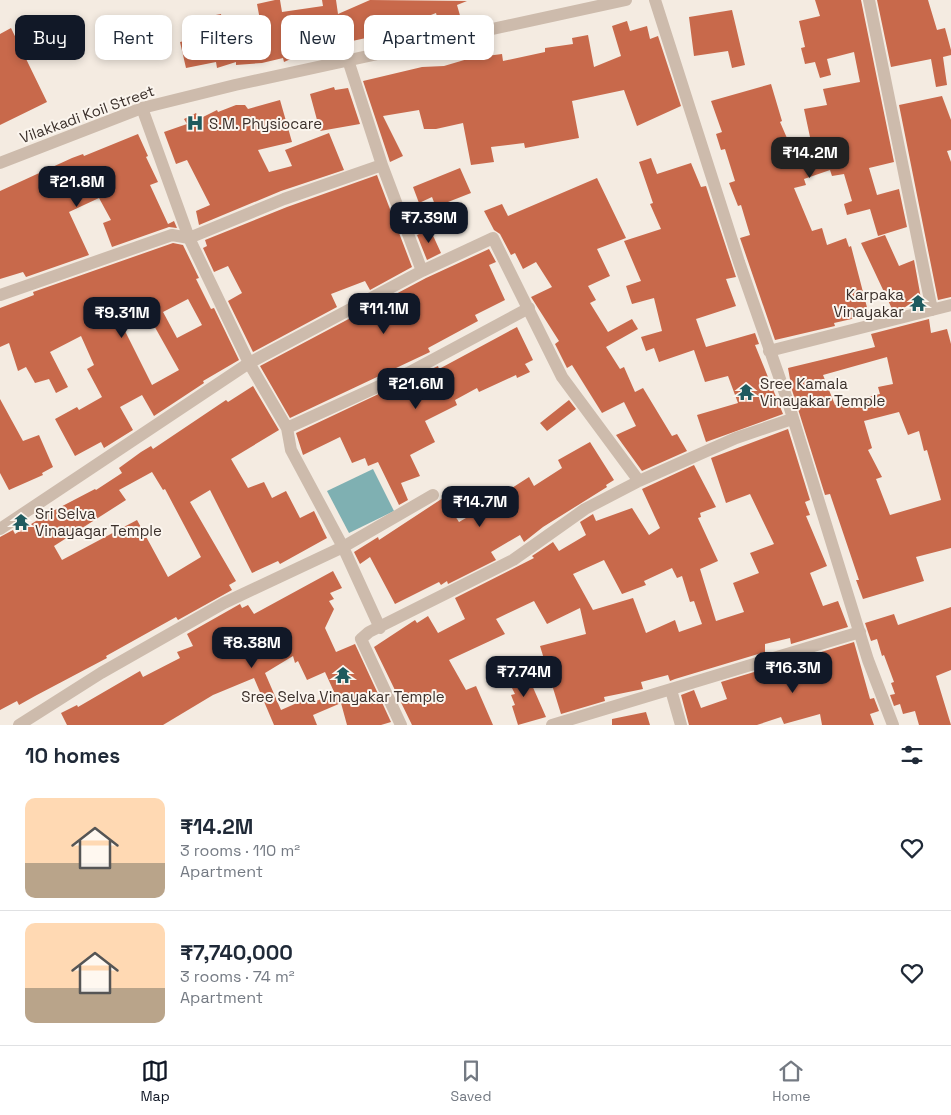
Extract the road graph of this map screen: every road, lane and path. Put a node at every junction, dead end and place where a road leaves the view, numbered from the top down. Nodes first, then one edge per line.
1 (626, 0) edge
2 (656, 0) edge
3 (870, 0) edge
4 (354, 59) edge
5 (348, 60) joint
6 (142, 108) junction
7 (0, 163) edge
8 (382, 165) junction
9 (189, 238) junction
10 (422, 270) junction
11 (0, 295) edge
12 (951, 305) edge
13 (529, 308) junction
14 (932, 310) junction
15 (770, 351) junction
16 (250, 363) junction
17 (792, 419) junction
18 (287, 428) junction
19 (639, 481) junction
20 (433, 495) dead end
21 (0, 529) edge
22 (342, 547) junction
23 (380, 628) junction
24 (860, 632) junction
25 (671, 690) junction
26 (19, 725) edge
27 (401, 725) edge
28 (552, 725) edge
29 (681, 725) edge
30 (893, 725) edge

1 - 4 street, Vilakkadi Koil Street
2 - 15 street
3 - 14 street
5 - 6 street, Vilakkadi Koil Street
5 - 8 street
6 - 7 street, Vilakkadi Koil Street
6 - 9 street
8 - 9 street
8 - 10 street
9 - 11 street
9 - 16 street
10 - 13 street
10 - 16 street
12 - 14 street
13 - 18 street
13 - 19 street
14 - 15 street
15 - 17 street
16 - 18 street
16 - 21 street
17 - 19 street
17 - 24 street
18 - 22 street
19 - 23 street
20 - 22 street
22 - 23 street
22 - 26 street
23 - 27 street
24 - 25 street
24 - 30 street
25 - 28 street
25 - 29 street

